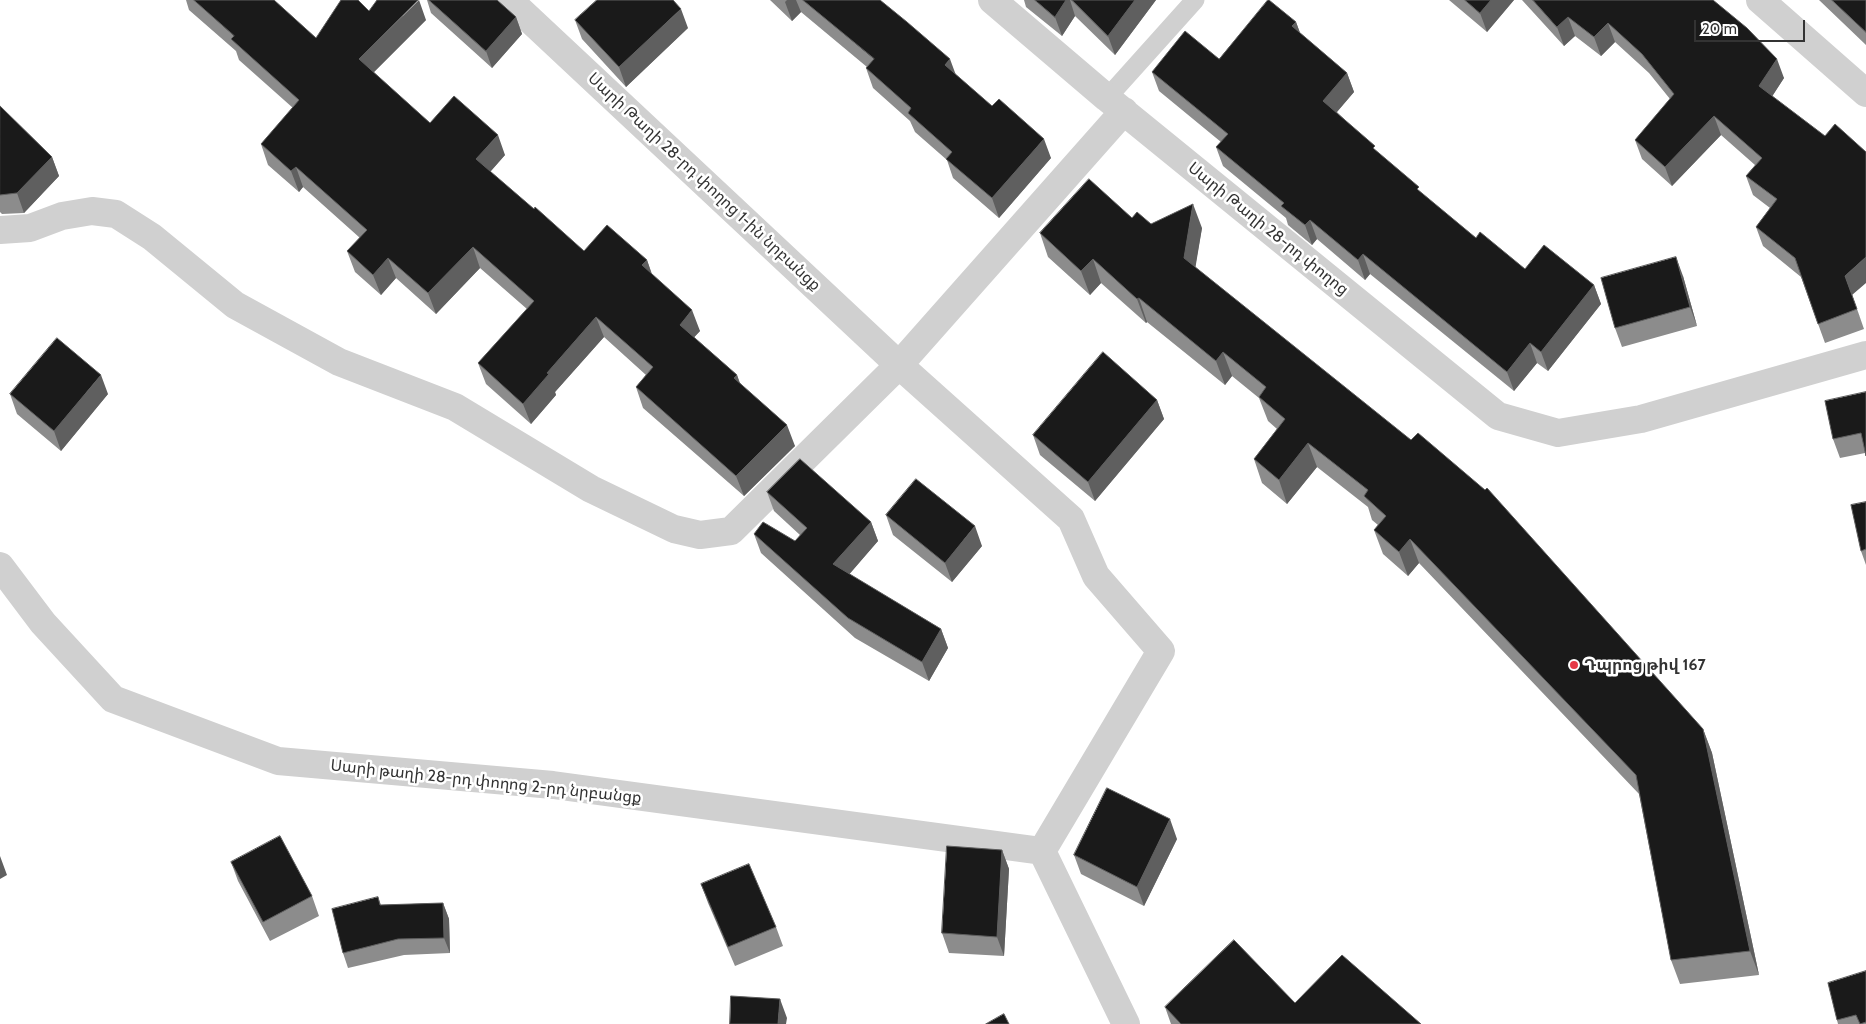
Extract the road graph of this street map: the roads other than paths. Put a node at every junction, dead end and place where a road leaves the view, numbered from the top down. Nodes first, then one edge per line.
1 (509, 0) edge
2 (992, 0) edge
3 (1195, 0) edge
4 (1760, 0) edge
5 (1866, 93) edge
6 (1115, 104) junction
7 (0, 230) edge
8 (1866, 355) edge
9 (899, 365) junction
10 (0, 566) edge
11 (1042, 851) junction
12 (1126, 1024) edge

1 - 9 street, Սարի Թաղի 28-րդ փողոց 1-ին նրբանցք
2 - 6 street, Սարի Թաղի 28-րդ փողոց
3 - 6 lane
4 - 5 street
6 - 8 street, Սարի Թաղի 28-րդ փողոց
6 - 9 street
7 - 9 street
9 - 11 street, Սարի Թաղի 28-րդ փողոց 1-ին նրբանցք
10 - 11 street, Սարի թաղի 28-րդ փողոց 2-րդ նրբանցք
11 - 12 street

